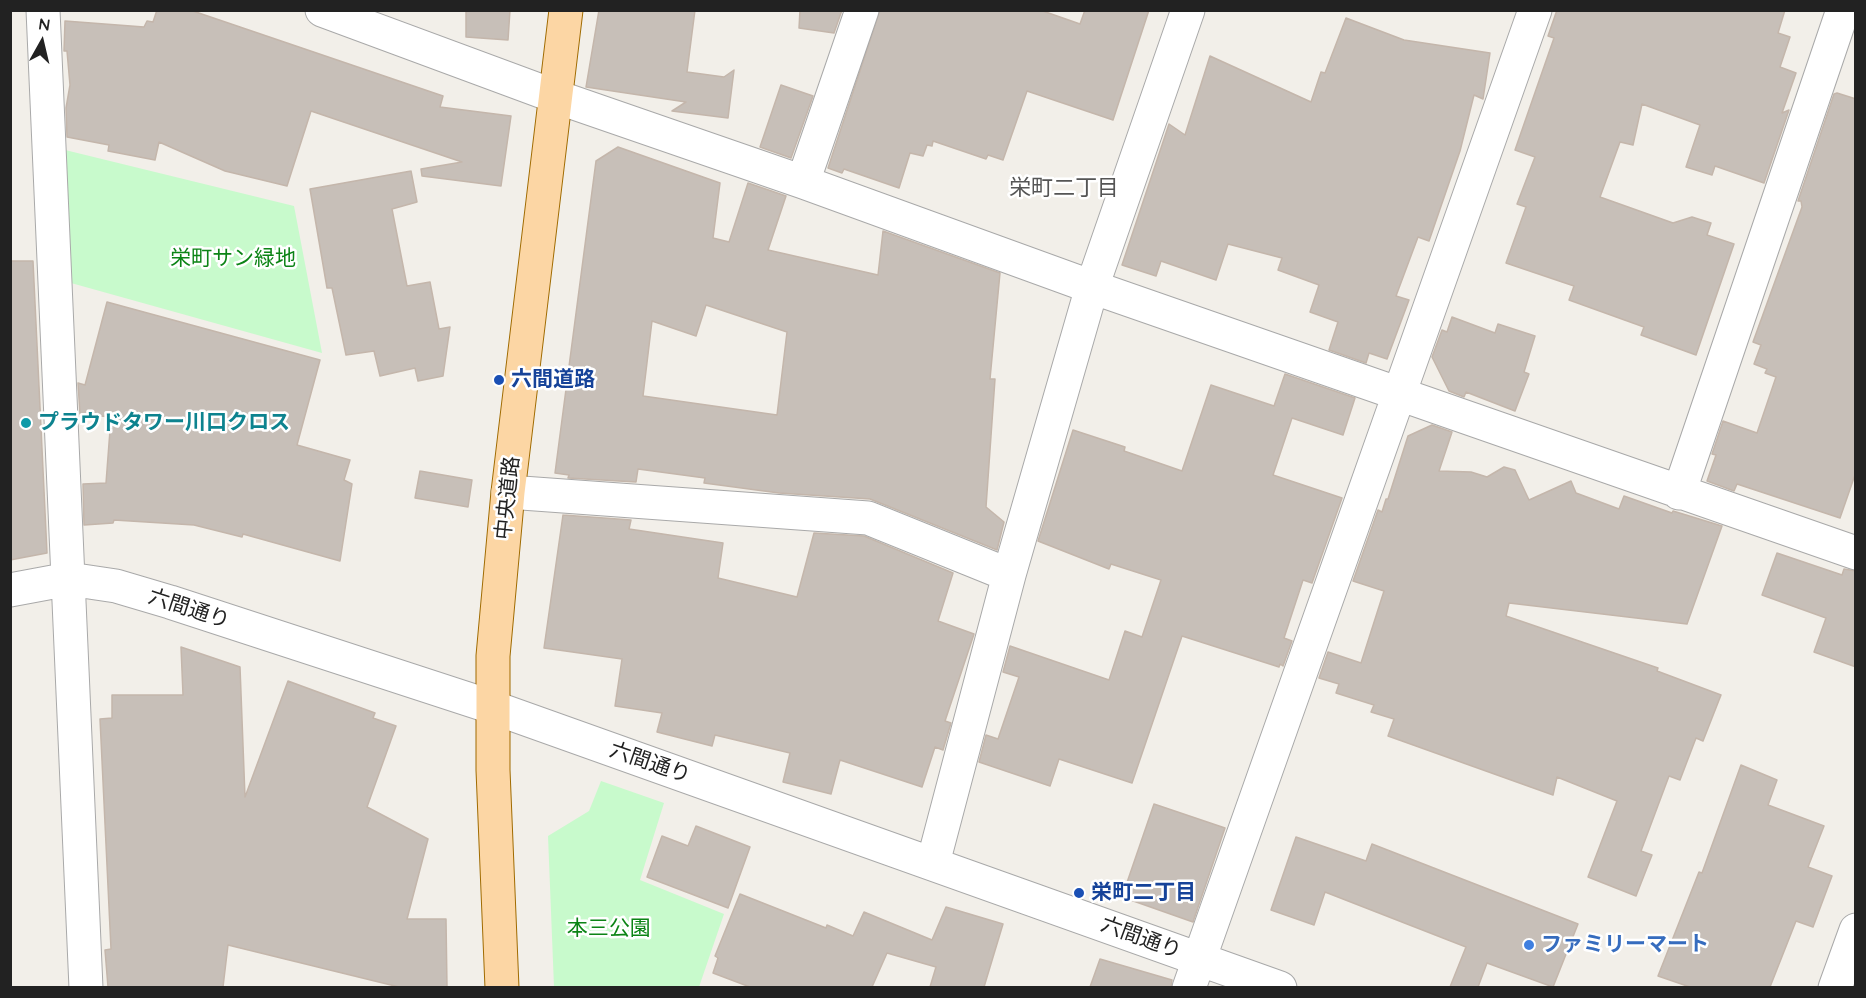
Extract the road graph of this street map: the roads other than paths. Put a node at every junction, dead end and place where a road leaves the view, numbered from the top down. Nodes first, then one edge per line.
1 (43, 10) edge
2 (322, 10) edge
3 (566, 10) edge
4 (862, 10) edge
5 (1188, 10) edge
6 (1535, 10) edge
7 (1843, 10) edge
8 (557, 97) junction
9 (803, 182) junction
10 (1092, 287) junction
11 (1400, 394) junction
12 (508, 492) junction
13 (1679, 493) junction
14 (1856, 553) edge
15 (1009, 575) junction
16 (69, 579) junction
17 (10, 590) edge
18 (492, 707) junction
19 (933, 862) junction
20 (1856, 930) edge
21 (1194, 973) edge
22 (86, 987) edge
23 (502, 987) edge
24 (1280, 987) edge
25 (1835, 987) edge

1 - 16 street
2 - 8 street
3 - 8 main road, 中央道路
4 - 9 street
5 - 10 street
6 - 11 street
7 - 13 street
8 - 9 street
8 - 12 main road, 中央道路
9 - 10 street
10 - 11 street
10 - 15 street
11 - 13 street
11 - 21 street
12 - 15 street
12 - 18 main road, 中央道路
13 - 14 street
15 - 19 street
16 - 17 street, 六間通り
16 - 18 street, 六間通り
16 - 22 street
18 - 19 street, 六間通り
18 - 23 main road, 中央道路
19 - 21 street, 六間通り
20 - 25 street
21 - 24 street, 六間通り

